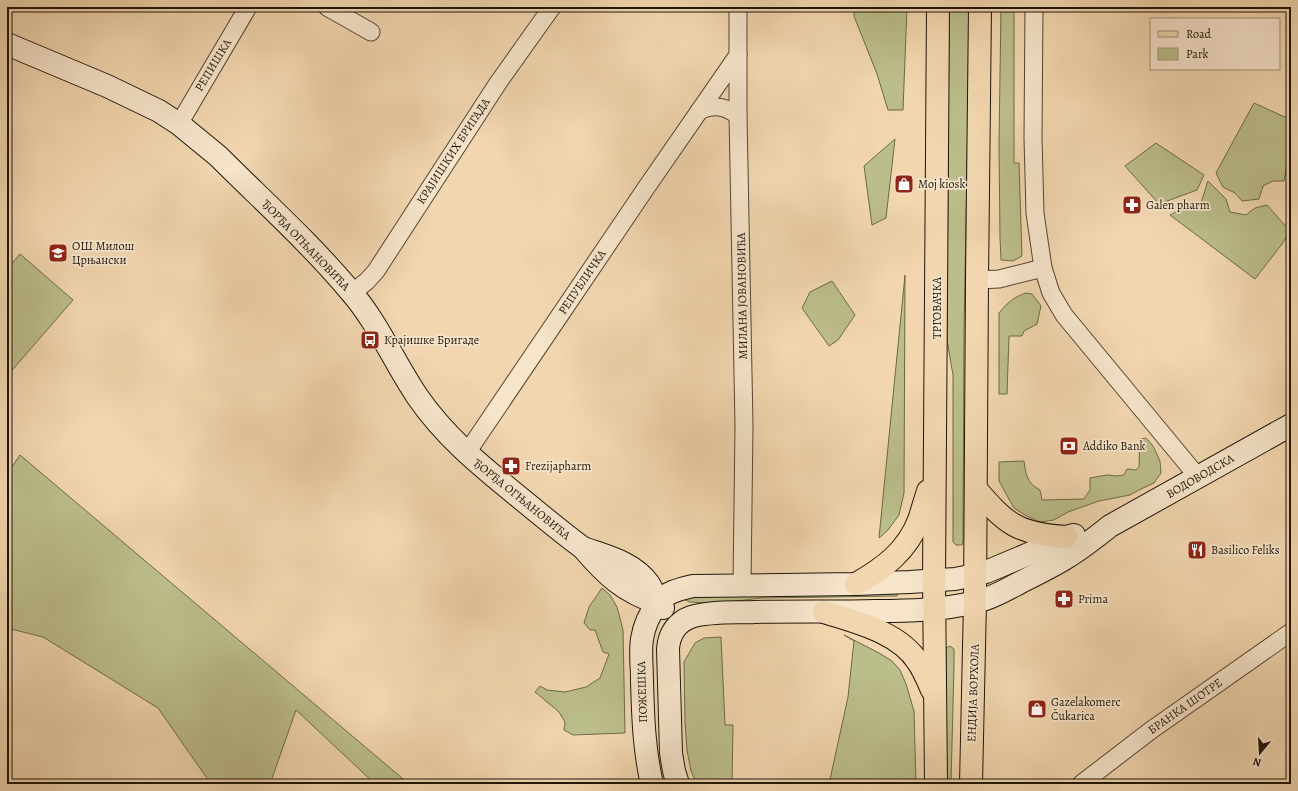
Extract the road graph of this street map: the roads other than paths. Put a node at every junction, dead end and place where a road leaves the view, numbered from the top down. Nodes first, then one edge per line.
1 (248, 7) edge
2 (327, 7) edge
3 (552, 7) edge
4 (738, 7) edge
5 (938, 7) edge
6 (980, 7) edge
7 (1034, 7) edge
8 (371, 32) dead end
9 (7, 44) edge
10 (738, 55) junction
11 (700, 111) junction
12 (738, 116) junction
13 (179, 124) junction
14 (1043, 268) junction
15 (977, 280) junction
16 (352, 293) junction
17 (1291, 425) edge
18 (466, 454) junction
19 (935, 470) junction
20 (1198, 477) junction
21 (976, 489) junction
22 (1110, 526) junction
23 (1066, 537) junction
24 (976, 576) junction
25 (934, 581) junction
26 (856, 584) junction
27 (742, 586) junction
28 (975, 602) junction
29 (658, 603) junction
30 (934, 609) junction
31 (824, 612) junction
32 (678, 624) junction
33 (1291, 632) edge
34 (935, 697) junction
35 (652, 784) edge
36 (678, 784) edge
37 (936, 784) edge
38 (970, 784) edge
39 (1082, 784) edge

1 - 13 street, РЕПИШКА
2 - 8 street
3 - 16 street, КРАЈИШКИХ БРИГАДА
4 - 10 street, МИЛАНА ЈОВАНОВИЋА
5 - 19 main road, ТРГОВАЧКА
6 - 15 main road
7 - 14 street
9 - 13 street, ЂОРЂА ОГЊАНОВИЋА
10 - 11 street, РЕПУБЛИЧКА
10 - 12 street, МИЛАНА ЈОВАНОВИЋА
11 - 12 street
11 - 18 street, РЕПУБЛИЧКА
12 - 27 street, МИЛАНА ЈОВАНОВИЋА
13 - 16 street, ЂОРЂА ОГЊАНОВИЋА
14 - 15 street
14 - 20 street
15 - 21 main road
16 - 18 street, ЂОРЂА ОГЊАНОВИЋА
17 - 20 street, ВОДОВОДСКА
18 - 29 street, ЂОРЂА ОГЊАНОВИЋА
19 - 25 main road, ТРГОВАЧКА
19 - 26 main road
20 - 22 street, ВОДОВОДСКА
21 - 23 main road
21 - 24 main road
22 - 23 street, ВОДОВОДСКА
22 - 28 street, ВОДОВОДСКА
23 - 24 street, ВОДОВОДСКА
24 - 25 street, ВОДОВОДСКА
24 - 28 main road
25 - 26 street, ВОДОВОДСКА
25 - 30 main road, ТРГОВАЧКА
26 - 27 street, ВОДОВОДСКА
27 - 29 street, ВОДОВОДСКА
28 - 30 street, ВОДОВОДСКА
28 - 38 main road, ЕНДИЈА ВОРХОЛА
29 - 32 street
29 - 35 street, ПОЖЕШКА
30 - 31 street, ВОДОВОДСКА
30 - 34 main road
31 - 32 street, ВОДОВОДСКА
31 - 34 main road
32 - 36 street
33 - 39 street, БРАНКА ШОТРЕ
34 - 37 main road

